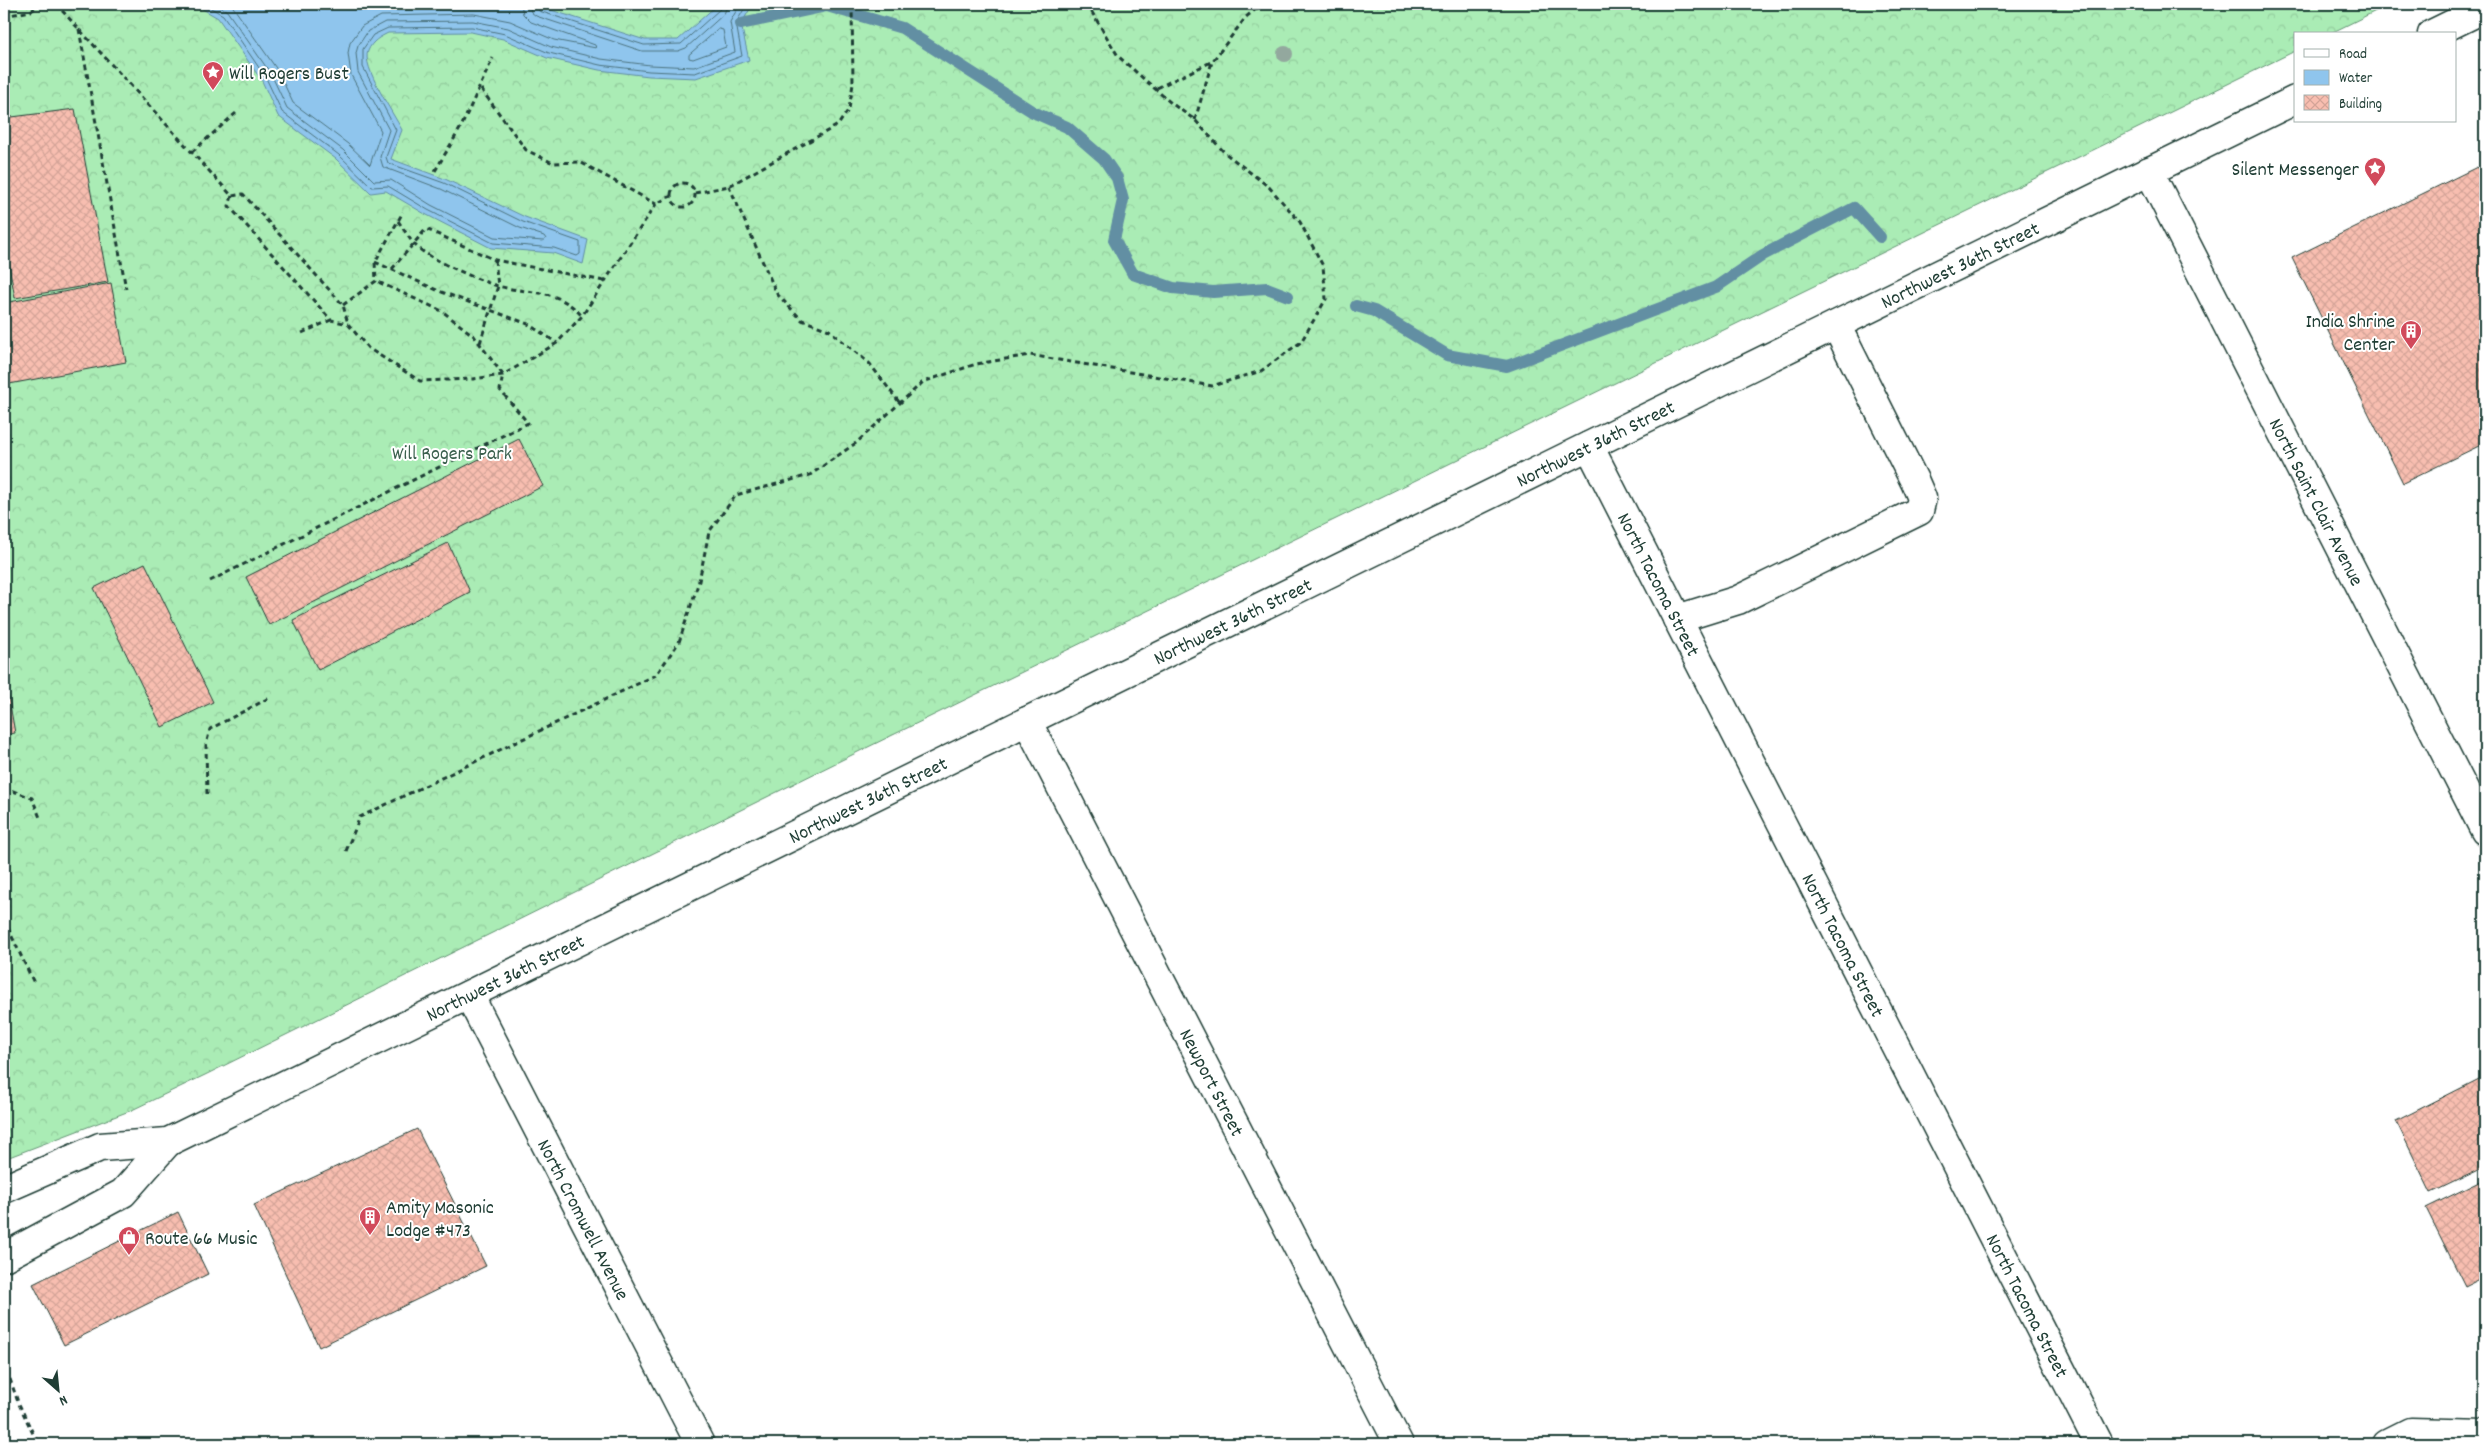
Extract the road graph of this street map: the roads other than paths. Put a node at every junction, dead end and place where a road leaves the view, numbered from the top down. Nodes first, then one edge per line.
1 (2485, 8) edge
2 (2436, 32) edge
3 (2294, 100) edge
4 (2149, 171) junction
5 (1836, 325) junction
6 (1589, 446) junction
7 (1677, 619) junction
8 (1027, 721) junction
9 (2485, 832) edge
10 (469, 995) junction
11 (168, 1142) junction
12 (4, 1189) edge
13 (4, 1257) edge
14 (2485, 1434) edge
15 (700, 1444) edge
16 (1399, 1444) edge
17 (2099, 1444) edge
18 (2387, 1444) edge

1 - 2 street
3 - 4 street, Northwest 36th Street
4 - 5 street, Northwest 36th Street
4 - 9 street, North Saint Clair Avenue
5 - 6 street, Northwest 36th Street
5 - 7 street
6 - 7 street, North Tacoma Street
6 - 8 street, Northwest 36th Street
7 - 17 street, North Tacoma Street
8 - 10 street, Northwest 36th Street
8 - 16 street, Newport Street
10 - 11 street, Northwest 36th Street
10 - 15 street, North Cromwell Avenue
11 - 12 street, Northwest 36th Street
11 - 13 street, Northwest 36th Street
14 - 18 street

